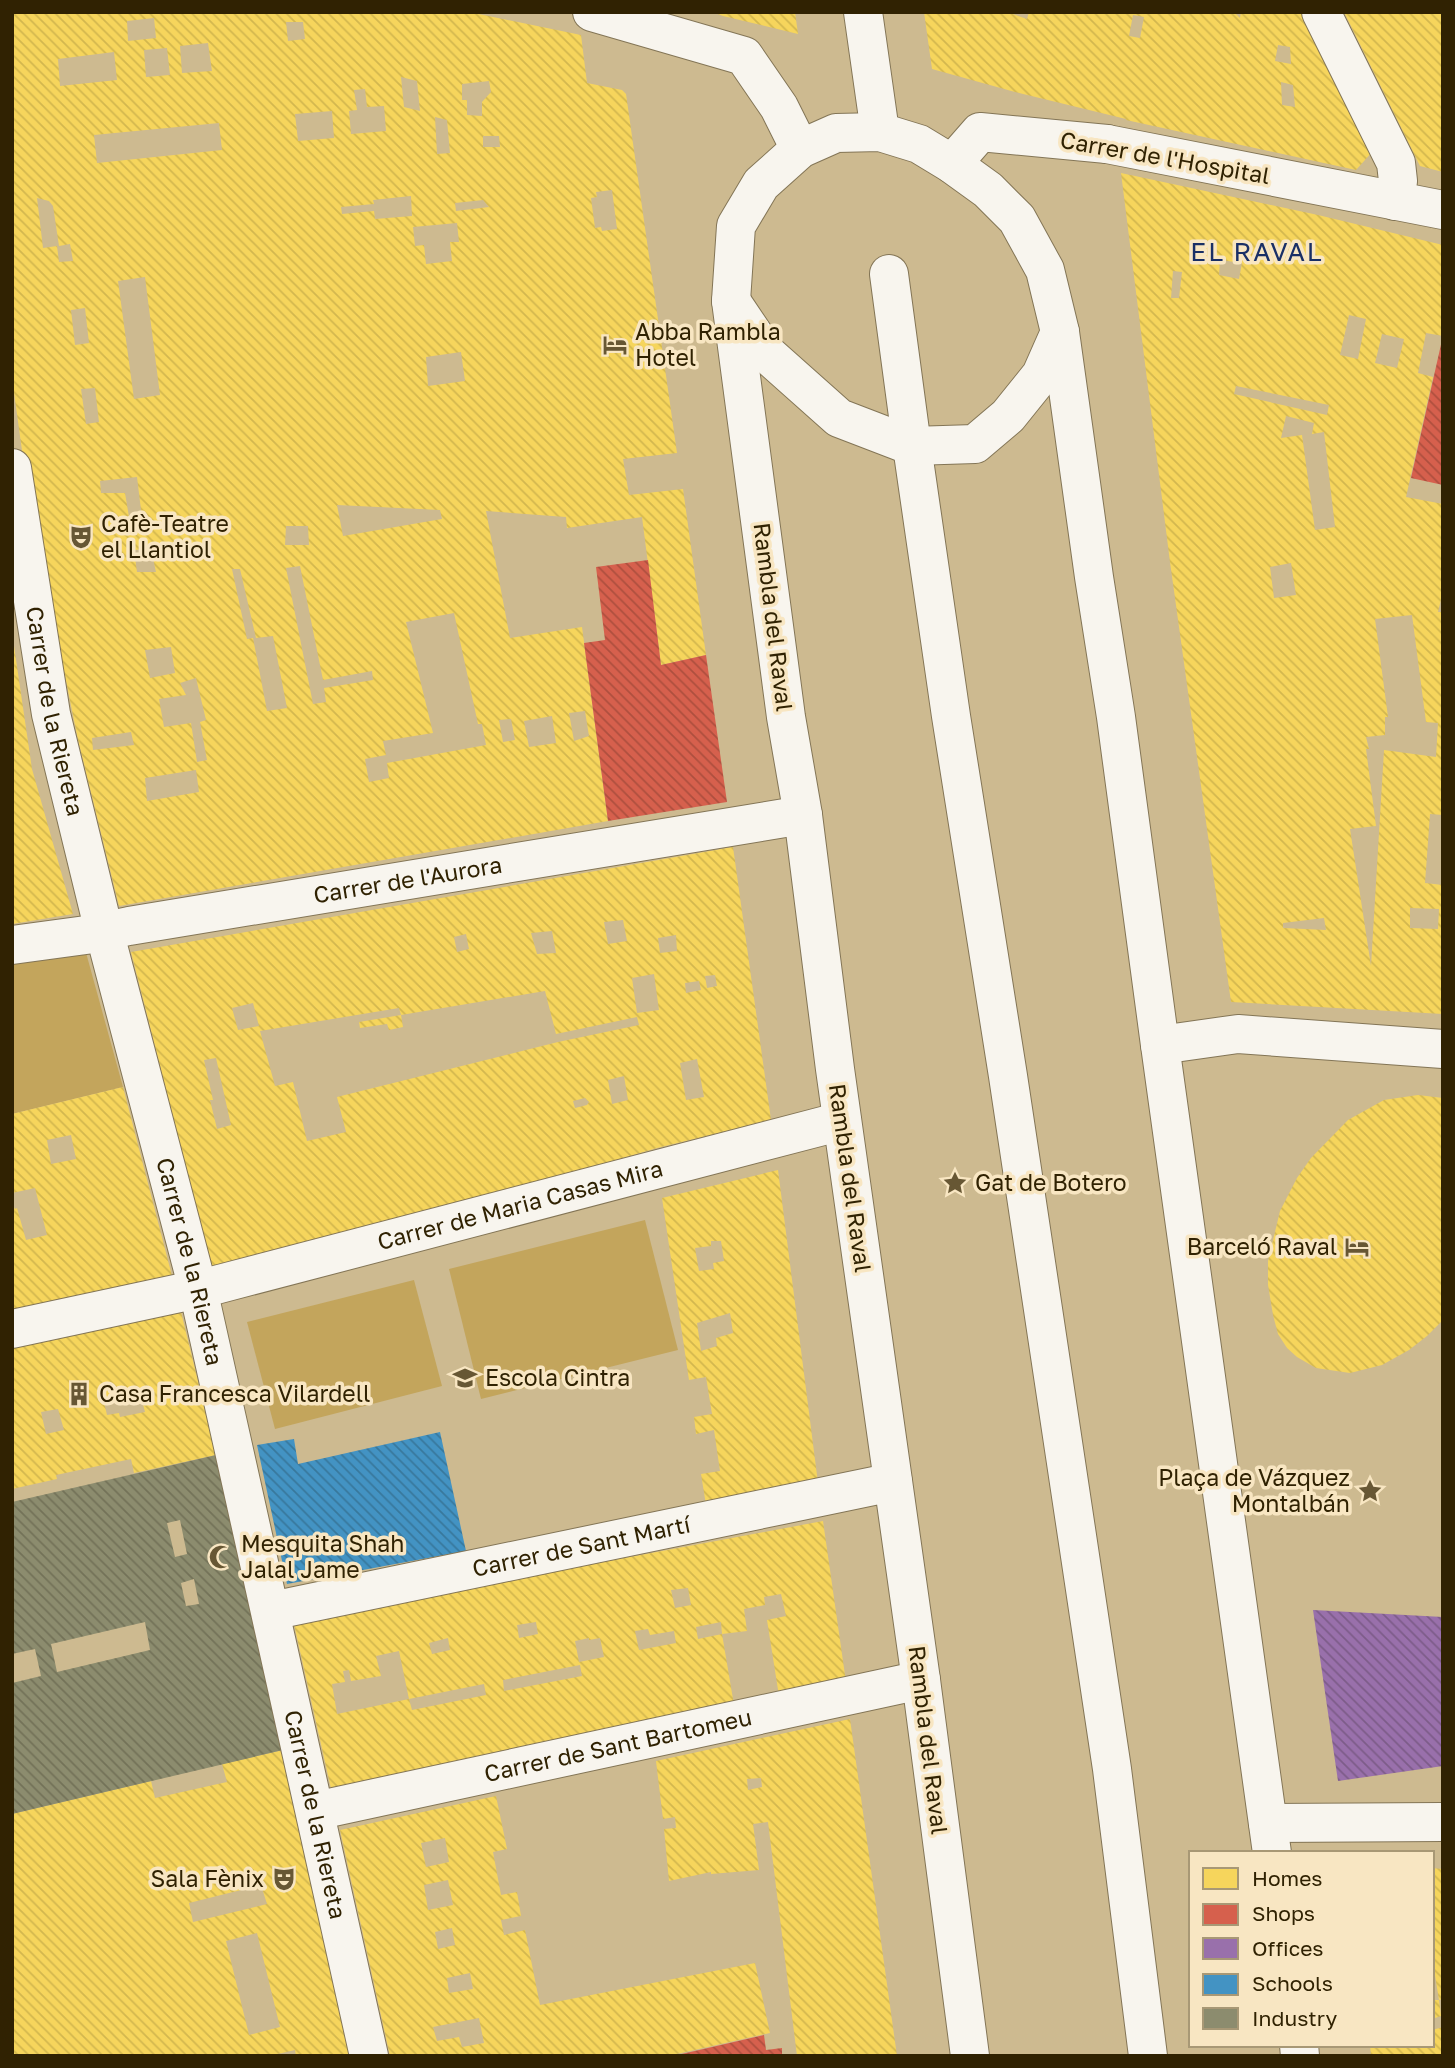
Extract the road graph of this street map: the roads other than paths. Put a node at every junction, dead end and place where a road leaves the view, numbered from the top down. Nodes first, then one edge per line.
1 (592, 12) edge
2 (863, 12) edge
3 (1321, 12) edge
4 (880, 132) junction
5 (800, 149) junction
6 (952, 164) junction
7 (1395, 201) junction
8 (1443, 210) edge
9 (890, 274) dead end
10 (732, 301) junction
11 (1060, 332) junction
12 (912, 446) junction
13 (12, 468) edge
14 (803, 815) junction
15 (105, 931) junction
16 (12, 945) edge
17 (1160, 1045) junction
18 (1443, 1049) edge
19 (842, 1121) junction
20 (198, 1289) junction
21 (12, 1329) edge
22 (893, 1482) junction
23 (271, 1611) junction
24 (921, 1680) junction
25 (315, 1811) junction
26 (1443, 1822) edge
27 (1270, 1838) edge
28 (369, 2056) edge
29 (970, 2056) edge
30 (1148, 2056) edge

1 - 5 street
2 - 4 street
3 - 7 street
4 - 5 street
4 - 6 street
5 - 10 street, Rambla del Raval
6 - 7 street, Carrer de l'Hospital
6 - 11 street
7 - 8 street, Carrer de l'Hospital
9 - 12 street
10 - 12 street
10 - 14 street, Rambla del Raval
11 - 12 street
11 - 17 street
12 - 30 street
13 - 15 street, Carrer de la Riereta
14 - 15 street, Carrer de l'Aurora
14 - 19 street, Rambla del Raval
15 - 16 street, Carrer de l'Aurora
15 - 20 street, Carrer de la Riereta
17 - 18 street
17 - 27 street
19 - 20 street, Carrer de Maria Casas Mira
19 - 22 street, Rambla del Raval
20 - 21 street, Carrer de Maria Casas Mira
20 - 23 street, Carrer de la Riereta
22 - 23 street, Carrer de Sant Martí
22 - 24 street, Rambla del Raval
23 - 25 street, Carrer de la Riereta
24 - 25 street, Carrer de Sant Bartomeu
24 - 29 street, Rambla del Raval
25 - 28 street, Carrer de la Riereta
26 - 27 street

